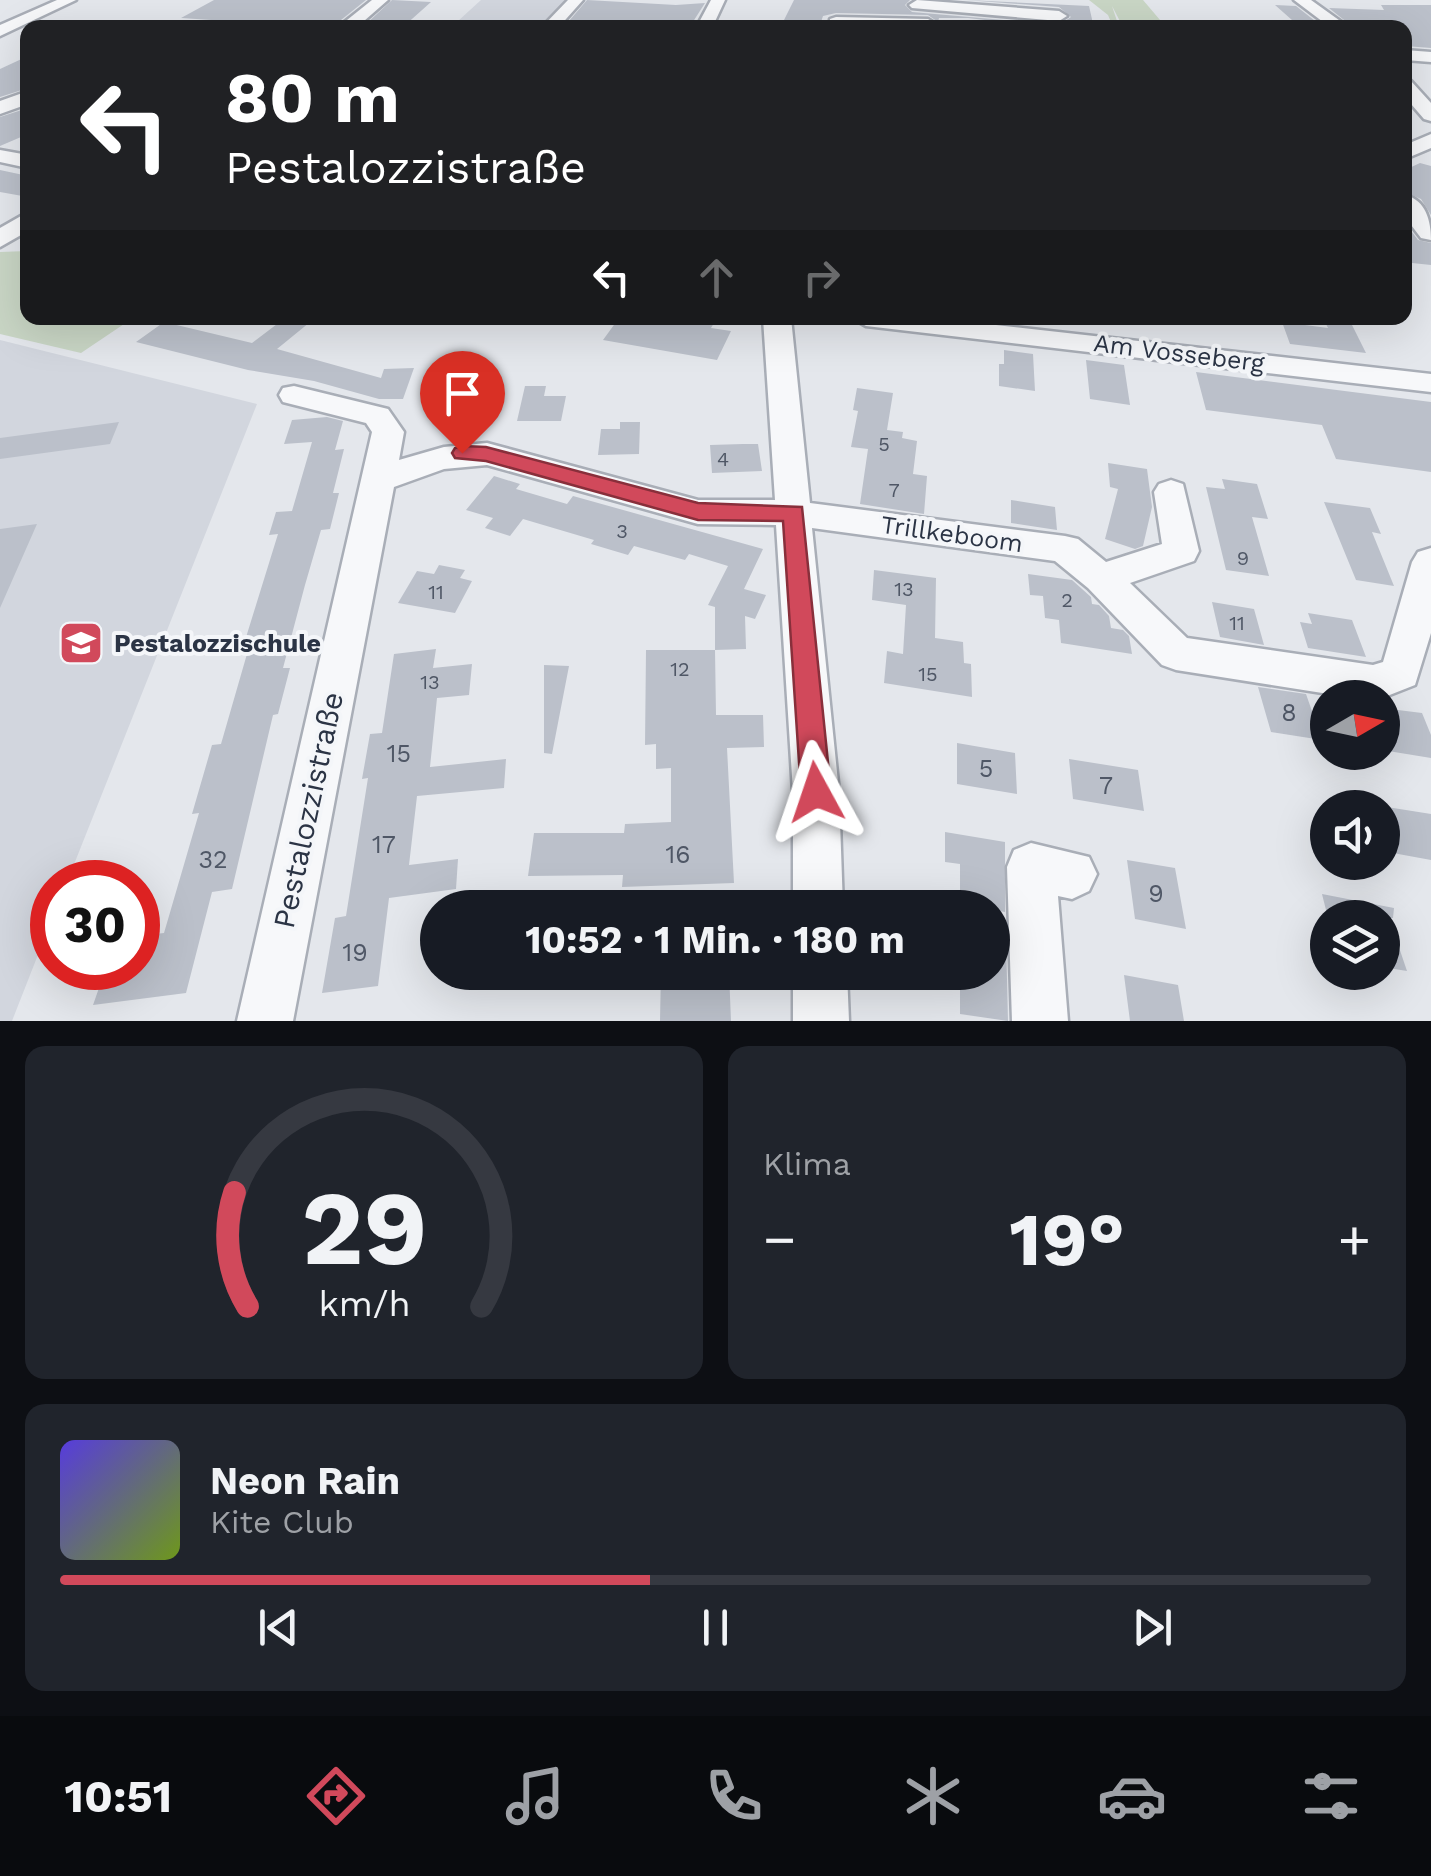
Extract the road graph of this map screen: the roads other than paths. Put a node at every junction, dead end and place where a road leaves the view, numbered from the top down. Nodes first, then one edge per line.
1 (69, 0) edge
2 (381, 0) edge
3 (576, 0) edge
4 (1284, 0) edge
5 (1303, 1) edge
6 (915, 3) edge
7 (1059, 16) dead end
8 (23, 20) edge
9 (355, 20) edge
10 (557, 20) edge
11 (1330, 20) edge
12 (1412, 93) edge
13 (1431, 115) edge
14 (1412, 215) edge
15 (1424, 238) edge
16 (778, 325) edge
17 (990, 325) edge
18 (1431, 382) edge
19 (294, 395) dead end
20 (376, 481) junction
21 (1171, 492) dead end
22 (794, 513) junction
23 (1431, 562) edge
24 (1100, 578) junction
25 (1072, 874) dead end
26 (818, 890) edge
27 (820, 990) edge
28 (265, 1021) edge
29 (821, 1021) edge
30 (1040, 1021) edge

1 - 8 street
2 - 9 street
3 - 10 street
4 - 5 street
5 - 11 street
6 - 7 street
12 - 13 street
14 - 15 street
16 - 22 street
17 - 18 street, Am Vosseberg
19 - 20 street, Pestalozzistraße
20 - 22 street
20 - 28 street, Pestalozzistraße
21 - 24 street
22 - 24 street, Trillkeboom
22 - 26 street
23 - 24 street, Trillkeboom
25 - 30 street
27 - 29 street

